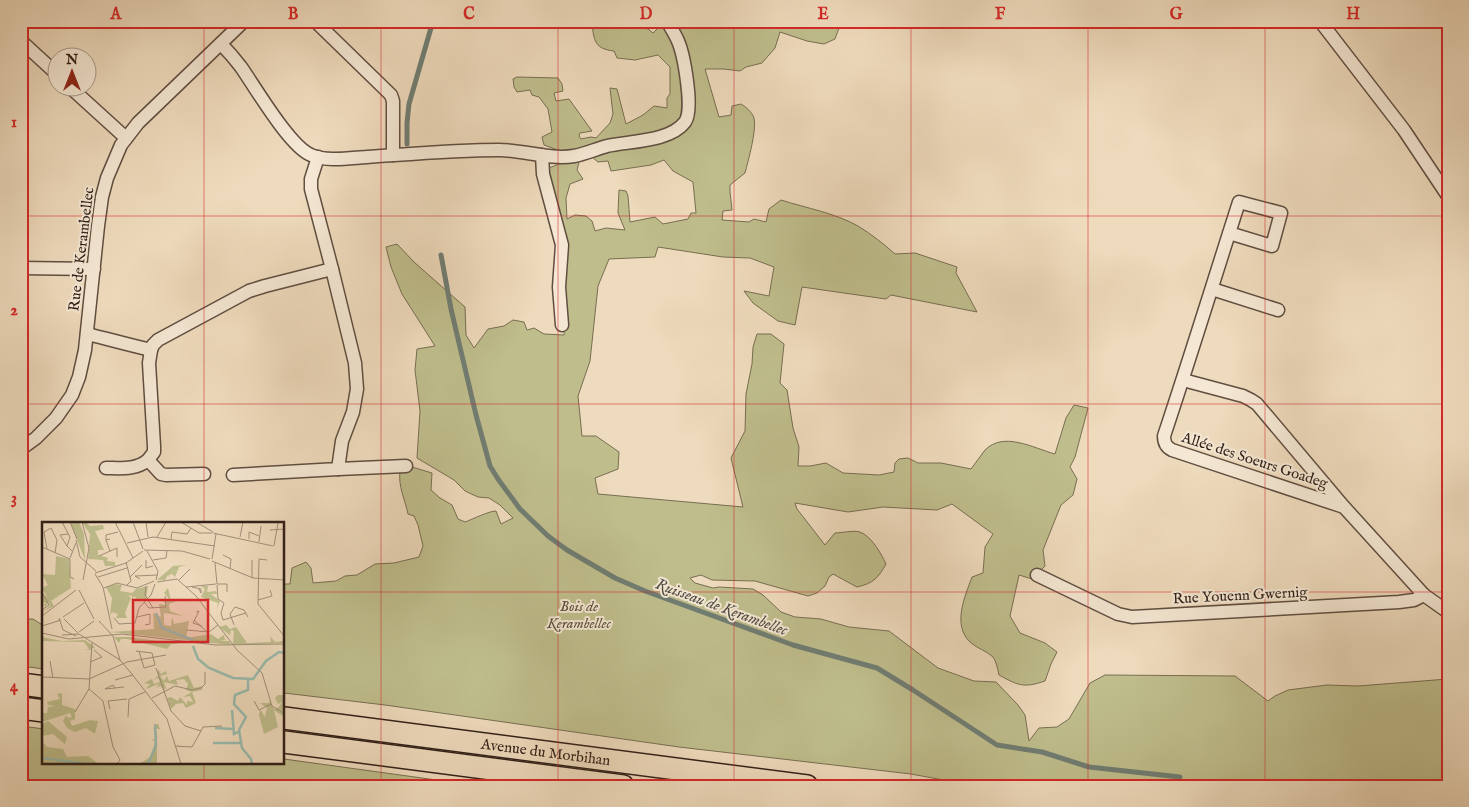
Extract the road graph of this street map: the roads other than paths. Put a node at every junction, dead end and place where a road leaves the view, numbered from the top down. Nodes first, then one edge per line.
1 (244, 21) edge
2 (315, 21) edge
3 (667, 21) edge
4 (1320, 21) edge
5 (21, 41) edge
6 (221, 44) junction
7 (48, 66) edge
8 (81, 98) edge
9 (126, 138) junction
10 (394, 155) junction
11 (542, 155) junction
12 (318, 157) junction
13 (1448, 196) edge
14 (1228, 233) dead end
15 (21, 268) edge
16 (94, 269) junction
17 (332, 269) junction
18 (1212, 289) junction
19 (1278, 310) dead end
20 (562, 325) dead end
21 (87, 334) junction
22 (151, 350) junction
23 (1183, 380) junction
24 (21, 449) edge
25 (148, 460) junction
26 (406, 466) dead end
27 (106, 468) dead end
28 (338, 470) junction
29 (204, 474) dead end
30 (232, 475) dead end
31 (1344, 507) junction
32 (1037, 575) dead end
33 (1424, 595) junction
34 (1448, 612) edge
35 (21, 684) edge
36 (42, 687) edge
37 (21, 708) edge
38 (42, 711) edge
39 (285, 718) edge
40 (285, 742) edge
41 (623, 786) edge
42 (807, 786) edge

1 - 6 street, Rue de Kerambellec
2 - 10 street
3 - 11 street
4 - 13 street
5 - 7 street
6 - 9 street, Rue de Kerambellec
6 - 12 street
8 - 9 street
9 - 16 street, Rue de Kerambellec
10 - 11 street
10 - 12 street
11 - 20 street
12 - 17 street
14 - 18 street, Allée des Soeurs Goadeg
15 - 16 street
16 - 21 street, Rue de Kerambellec
17 - 22 street
17 - 28 street
18 - 19 street
18 - 23 street, Allée des Soeurs Goadeg
21 - 22 street
21 - 24 street, Rue de Kerambellec
22 - 25 street
23 - 31 street, Allée des Soeurs Goadeg
23 - 31 street, Allée des Soeurs Goadeg
25 - 27 street
25 - 29 street
26 - 28 street
28 - 30 street
31 - 33 street, Allée des Soeurs Goadeg
32 - 33 street, Rue Youenn Gwernig
33 - 34 street
35 - 36 highway
37 - 38 highway
39 - 42 highway, Avenue du Morbihan
40 - 41 highway, Avenue du Morbihan

